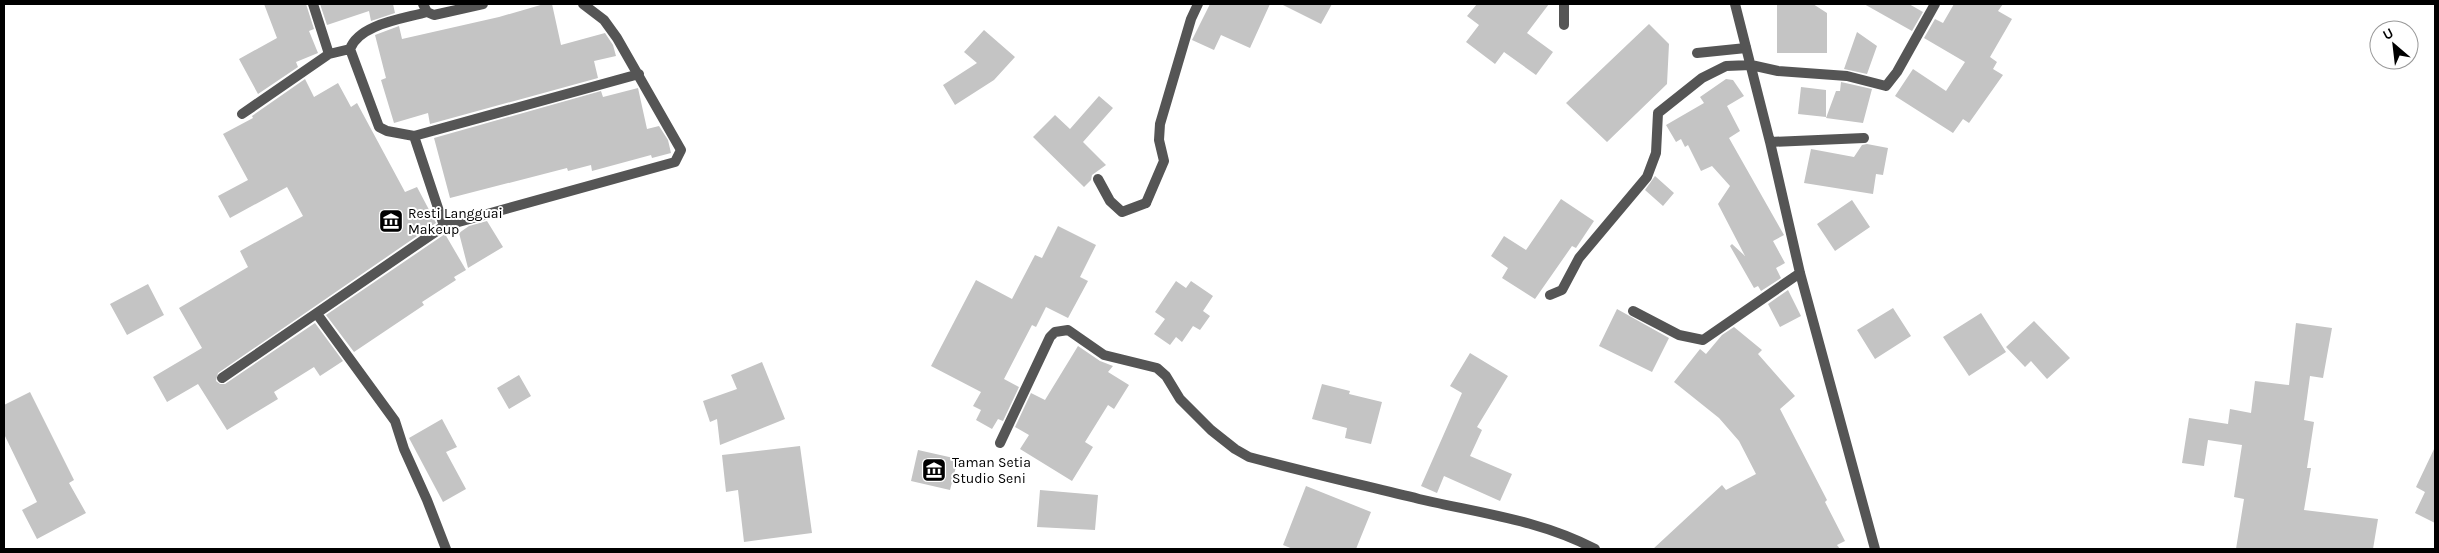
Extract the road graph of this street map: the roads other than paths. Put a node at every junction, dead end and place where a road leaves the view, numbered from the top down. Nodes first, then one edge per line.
1 (313, 4) edge
2 (483, 4) edge
3 (583, 4) edge
4 (1198, 4) edge
5 (1564, 4) edge
6 (1735, 4) edge
7 (1935, 4) edge
8 (425, 8) edge
9 (1564, 25) dead end
10 (350, 48) junction
11 (1746, 48) junction
12 (1697, 53) dead end
13 (330, 54) junction
14 (1750, 65) junction
15 (639, 74) junction
16 (242, 114) dead end
17 (414, 136) junction
18 (1864, 138) dead end
19 (1770, 142) junction
20 (1098, 179) dead end
21 (444, 226) junction
22 (1800, 273) junction
23 (1550, 295) dead end
24 (1633, 311) dead end
25 (316, 314) junction
26 (222, 378) dead end
27 (1000, 443) dead end
28 (446, 549) edge
29 (1595, 549) edge
30 (1875, 549) edge

1 - 13 street
2 - 8 street
3 - 15 street
4 - 20 street
5 - 9 street
6 - 11 street
7 - 14 street
8 - 10 street
10 - 13 street
10 - 17 street
11 - 12 street
11 - 14 street
13 - 16 street
14 - 19 street
14 - 23 street
15 - 17 street
15 - 21 street
17 - 21 street
18 - 19 street
19 - 22 street
21 - 25 street
22 - 24 street
22 - 30 street
25 - 26 street
25 - 28 street
27 - 29 street

